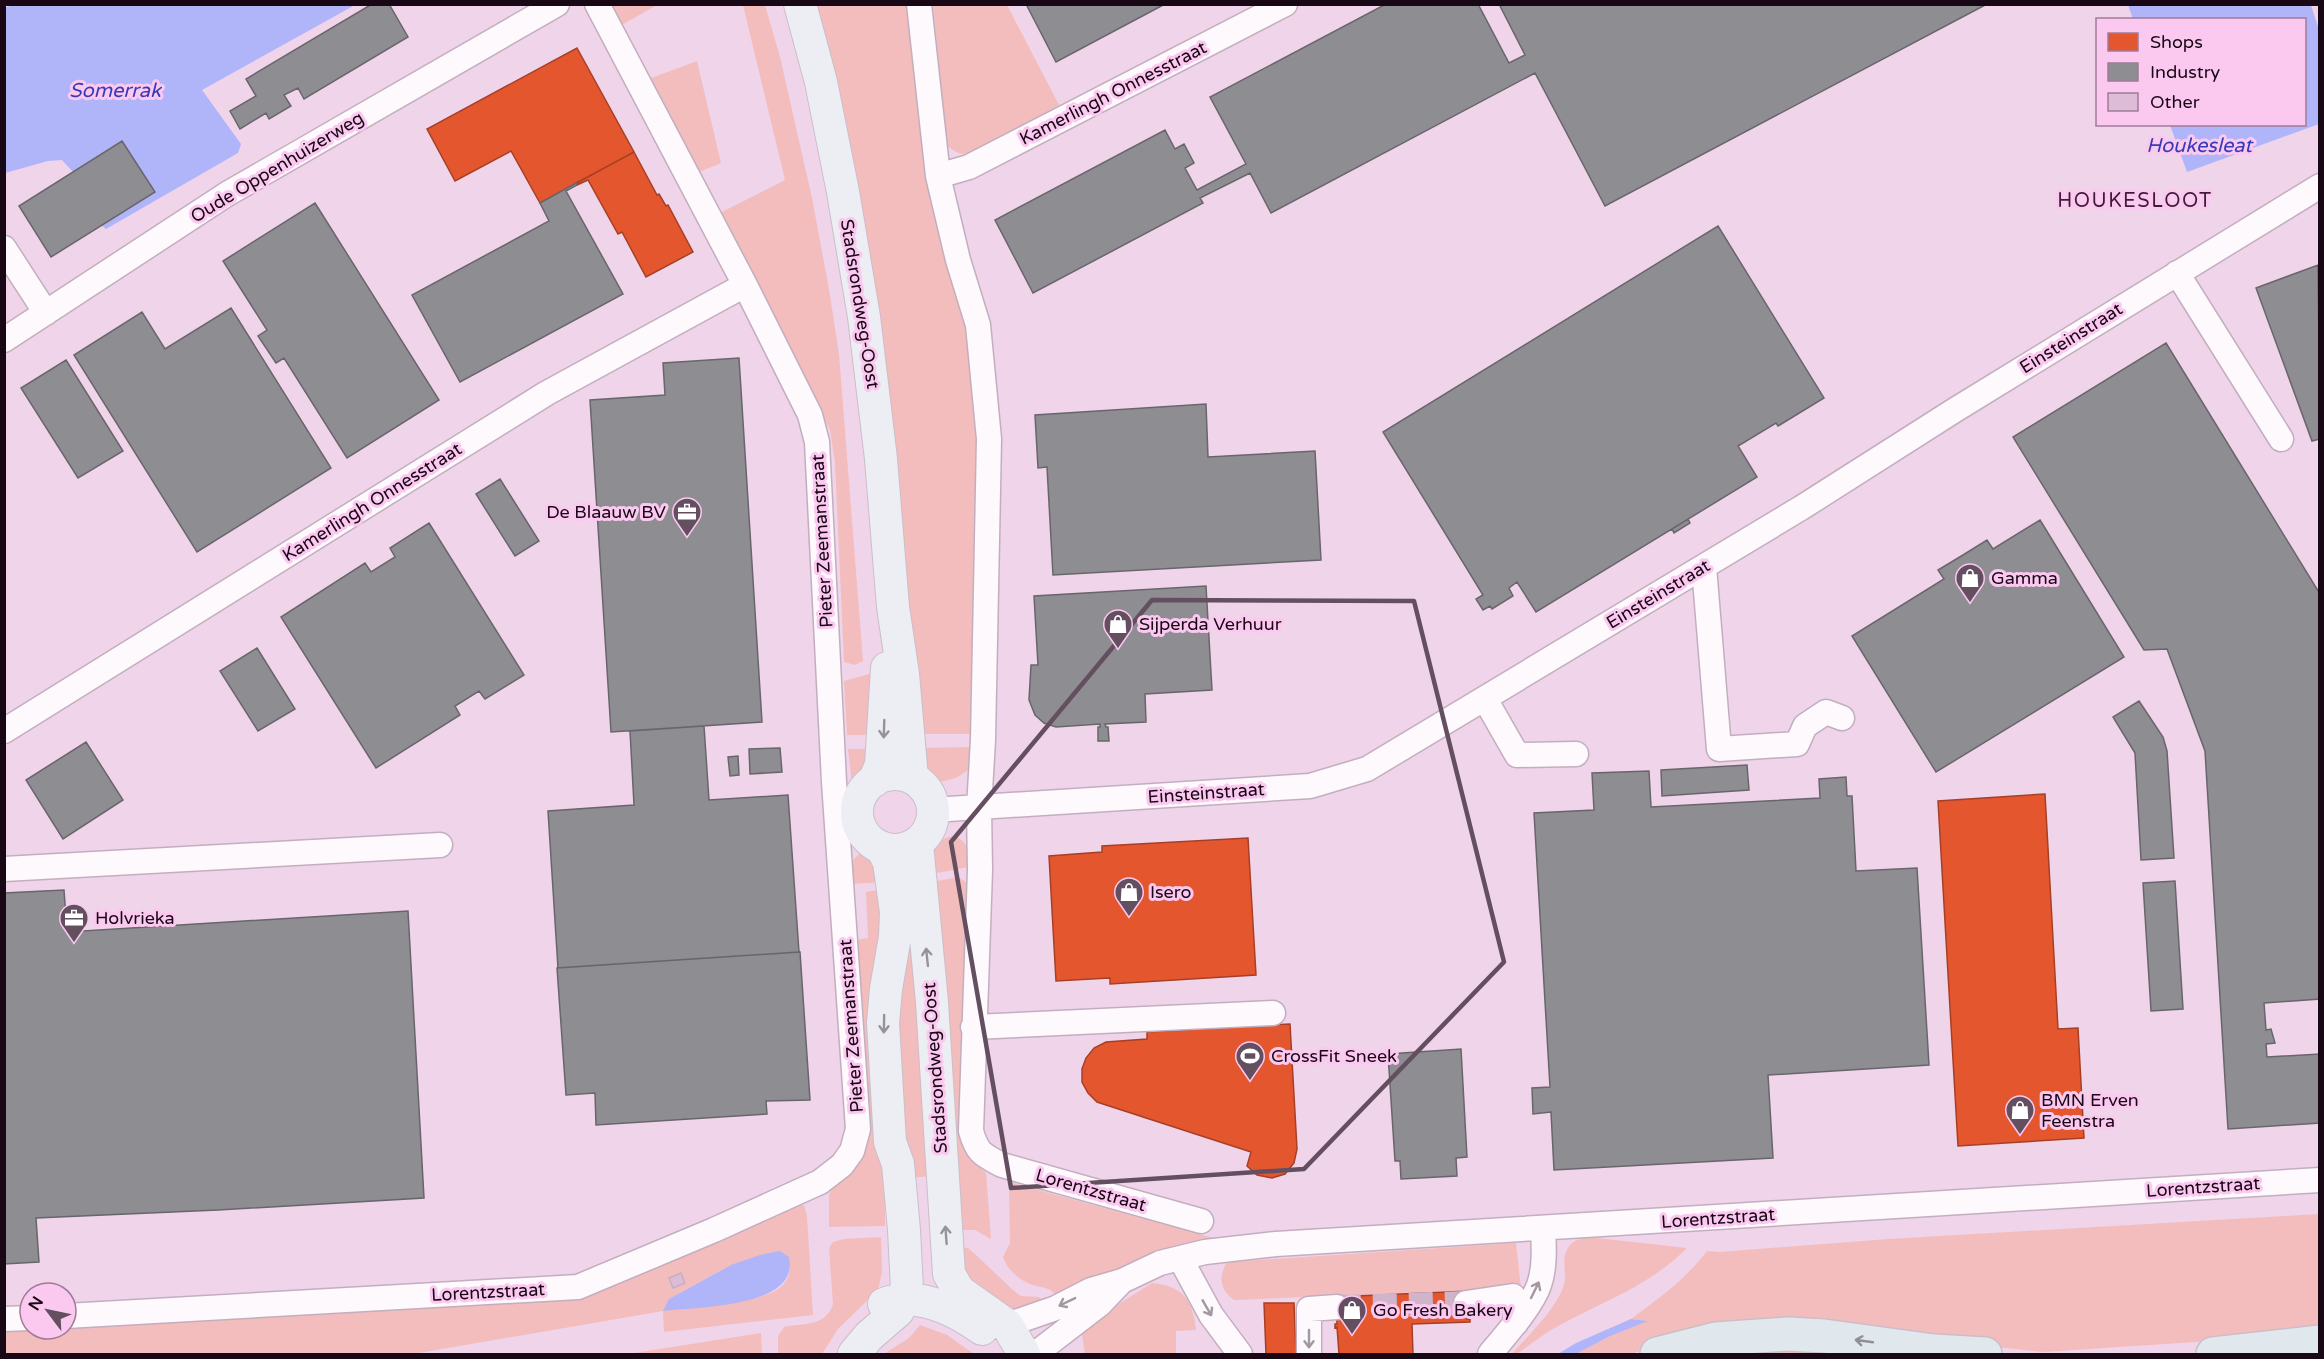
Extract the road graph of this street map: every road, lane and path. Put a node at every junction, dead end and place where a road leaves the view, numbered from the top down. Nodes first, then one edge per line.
1 (557, 4) edge
2 (597, 4) edge
3 (800, 4) edge
4 (919, 4) edge
5 (1285, 4) edge
6 (938, 176) junction
7 (2319, 186) edge
8 (4, 248) edge
9 (2177, 273) junction
10 (745, 285) junction
11 (46, 313) junction
12 (4, 340) edge
13 (2282, 439) dead end
14 (1704, 567) junction
15 (893, 607) junction
16 (1485, 699) junction
17 (1842, 718) dead end
18 (4, 731) edge
19 (1576, 754) dead end
20 (912, 778) junction
21 (874, 780) junction
22 (979, 808) junction
23 (933, 810) junction
24 (917, 844) junction
25 (440, 845) dead end
26 (882, 848) junction
27 (4, 869) edge
28 (1274, 1013) dead end
29 (973, 1027) junction
30 (858, 1129) joint
31 (2319, 1180) edge
32 (1201, 1221) dead end
33 (1542, 1229) junction
34 (1180, 1258) junction
35 (1122, 1281) junction
36 (892, 1302) junction
37 (1466, 1303) tunnel mouth
38 (1337, 1307) tunnel mouth
39 (78, 1315) edge
40 (1516, 1323) junction
41 (1000, 1338) edge
42 (2319, 1342) edge
43 (834, 1354) edge
44 (854, 1354) edge
45 (1024, 1354) edge
46 (1035, 1354) edge
47 (1240, 1354) edge
48 (1309, 1354) edge
49 (1490, 1354) edge
50 (1657, 1354) edge
51 (1985, 1354) edge
52 (2212, 1354) edge

1 - 11 street, Oude Oppenhuizerweg
2 - 10 street, Pieter Zeemanstraat
3 - 15 main road, Stadsrondweg-Oost
4 - 6 street
5 - 6 street, Kamerlingh Onnesstraat
6 - 22 street
7 - 9 street, Einsteinstraat
8 - 11 street
9 - 13 street
9 - 14 street, Einsteinstraat
10 - 18 street, Kamerlingh Onnesstraat
10 - 30 street, Pieter Zeemanstraat
11 - 12 street, Oude Oppenhuizerweg
14 - 16 street, Einsteinstraat
14 - 17 street
15 - 20 main road, Stadsrondweg-Oost
15 -> 21 main road, Stadsrondweg-Oost
16 - 19 street
16 - 22 street, Einsteinstraat
20 - 21 main road
20 - 23 main road
21 - 26 main road
22 - 23 street, Einsteinstraat
22 - 29 street
23 - 24 main road
24 - 26 main road
41 -> 24 main road, Stadsrondweg-Oost
25 - 27 street
26 -> 36 main road
28 - 29 street
29 - 32 street, Lorentzstraat
30 - 39 street, Lorentzstraat
31 - 33 street, Lorentzstraat
33 - 34 street, Lorentzstraat
40 -> 33 street
34 - 35 street, Lorentzstraat
34 -> 47 street
35 -> 41 street, Lorentzstraat
35 - 46 street, Lorentzstraat
36 - 41 main road
36 - 43 main road
36 - 44 main road
37 - 40 street
38 -> 48 street
40 - 49 street
41 - 45 main road
42 - 52 highway
51 -> 50 highway

